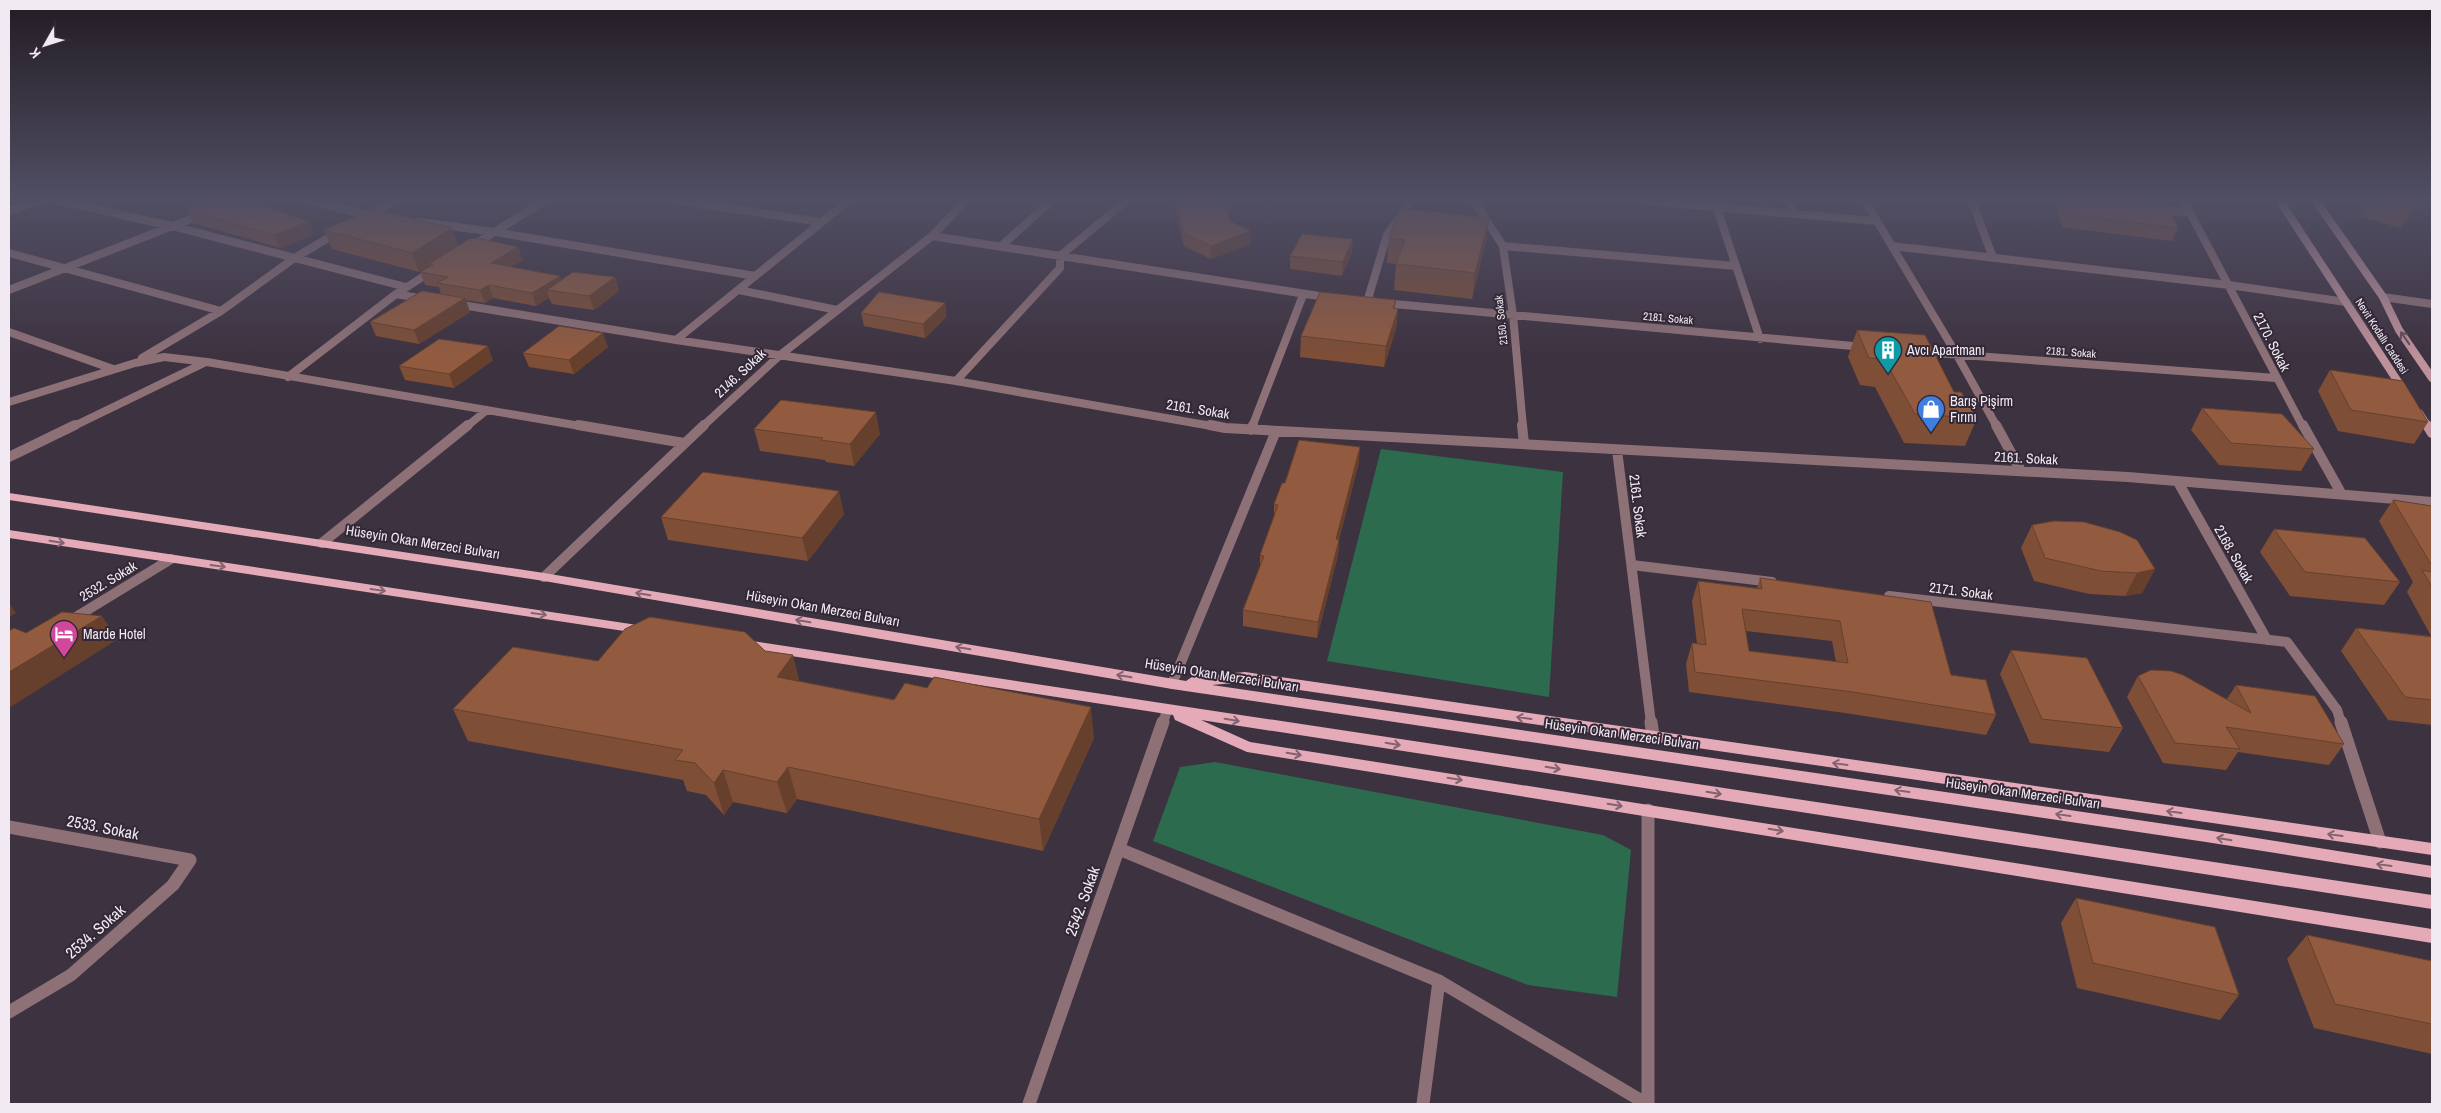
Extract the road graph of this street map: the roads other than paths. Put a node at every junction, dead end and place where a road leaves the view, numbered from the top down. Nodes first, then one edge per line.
1 (9, 253) edge
2 (100, 253) edge
3 (271, 253) edge
4 (303, 253) edge
5 (619, 253) edge
6 (783, 253) edge
7 (910, 253) edge
8 (1037, 253) edge
9 (1064, 253) edge
10 (1381, 253) edge
11 (1504, 253) edge
12 (1584, 253) edge
13 (1732, 253) edge
14 (1896, 253) edge
15 (1950, 253) edge
16 (1991, 253) edge
17 (2212, 253) edge
18 (2314, 253) edge
19 (2352, 253) edge
20 (1060, 256) junction
21 (1993, 258) junction
22 (293, 259) junction
23 (1736, 266) junction
24 (62, 267) junction
25 (438, 267) edge
26 (755, 276) junction
27 (2229, 285) junction
28 (406, 288) junction
29 (9, 290) edge
30 (739, 290) junction
31 (396, 294) junction
32 (1303, 295) junction
33 (2383, 297) junction
34 (1339, 299) edge
35 (434, 301) edge
36 (1358, 301) edge
37 (444, 302) edge
38 (1366, 302) junction
39 (2346, 302) junction
40 (2432, 304) edge
41 (838, 310) junction
42 (222, 311) junction
43 (1513, 315) junction
44 (9, 332) edge
45 (1760, 339) junction
46 (676, 340) junction
47 (1868, 348) edge
48 (1908, 351) edge
49 (1957, 355) junction
50 (779, 356) junction
51 (207, 362) junction
52 (135, 363) junction
53 (113, 369) junction
54 (288, 377) junction
55 (2276, 378) junction
56 (2432, 378) edge
57 (956, 381) junction
58 (9, 402) edge
59 (487, 410) junction
60 (1251, 430) junction
61 (1276, 432) junction
62 (2432, 433) edge
63 (684, 443) junction
64 (1524, 444) junction
65 (1617, 450) junction
66 (9, 457) edge
67 (2021, 471) junction
68 (2178, 482) junction
69 (2342, 493) junction
70 (9, 496) edge
71 (2432, 502) edge
72 (9, 534) edge
73 (322, 543) junction
74 (170, 559) junction
75 (1632, 565) junction
76 (544, 577) junction
77 (1785, 584) edge
78 (1881, 595) edge
79 (60, 626) edge
80 (662, 633) edge
81 (2267, 640) junction
82 (730, 643) edge
83 (1172, 684) junction
84 (1167, 710) junction
85 (1653, 736) junction
86 (1648, 810) junction
87 (9, 826) edge
88 (2380, 842) junction
89 (2432, 844) edge
90 (2401, 845) junction
91 (1119, 849) junction
92 (2432, 849) edge
93 (190, 860) joint
94 (2432, 872) edge
95 (2432, 902) edge
96 (2397, 930) junction
97 (2432, 936) edge
98 (2432, 941) edge
99 (1439, 981) junction
100 (9, 1012) edge
101 (1029, 1104) edge
102 (1423, 1104) edge
103 (1648, 1104) edge

1 - 24 street
2 - 24 street
3 - 22 street
4 - 22 street
5 - 26 street
6 - 26 street
7 - 41 street, 2146. Sokak
8 - 20 street
9 - 20 street
10 - 38 street
11 - 43 street, 2150. Sokak
12 - 23 street
13 - 23 street
14 - 49 street
15 - 21 street
16 - 21 street
17 - 27 street, 2170. Sokak
18 - 39 main road, Nevit Kodallı Caddesi
19 - 33 main road, Nevit Kodallı Caddesi
20 - 32 street
20 - 57 street
21 - 27 street
22 - 28 street
22 - 42 street
23 - 45 street
24 - 29 street
24 - 42 street
25 - 28 street
26 - 30 street
27 - 39 street
27 - 55 street, 2170. Sokak
28 - 31 street
30 - 41 street
30 - 46 street
31 - 35 street
31 - 54 street
32 - 34 street
32 - 60 street
33 - 40 street
56 -> 33 main road, Nevit Kodallı Caddesi
36 - 38 street, 2181. Sokak
37 - 46 street, 2161. Sokak
38 - 43 street, 2181. Sokak
39 - 62 main road, Nevit Kodallı Caddesi
41 - 50 street, 2146. Sokak
42 - 52 street
43 - 45 street, 2181. Sokak
43 - 64 street, 2150. Sokak
44 - 53 street
45 - 47 street, 2181. Sokak
46 - 50 street, 2161. Sokak
48 - 49 street, 2181. Sokak
49 - 55 street, 2181. Sokak
49 - 67 street
50 - 57 street, 2161. Sokak
50 - 63 street, 2146. Sokak
51 - 52 street
51 - 54 street
51 - 66 street
52 - 53 street
53 - 58 street
54 - 59 street
55 - 69 street, 2170. Sokak
57 - 60 street, 2161. Sokak
59 - 63 street
59 - 73 street
60 - 61 street, 2161. Sokak
61 - 64 street, 2161. Sokak
61 - 83 street
63 - 76 street, 2146. Sokak
64 - 65 street, 2161. Sokak
65 - 67 street, 2161. Sokak
65 - 75 street, 2161. Sokak
67 - 68 street, 2161. Sokak
68 - 69 street, 2161. Sokak
68 - 81 street, 2168. Sokak
69 - 71 street, 2161. Sokak
70 - 73 main road, Hüseyin Okan Merzeci Bulvarı
72 -> 74 main road
73 - 76 main road, Hüseyin Okan Merzeci Bulvarı
74 - 79 street, 2532. Sokak
74 -> 80 main road
75 - 77 street
75 - 85 street, 2161. Sokak
83 -> 76 main road, Hüseyin Okan Merzeci Bulvarı
78 - 81 street, 2171. Sokak
81 - 88 street, 2171. Sokak
82 - 84 main road
85 -> 83 main road
94 -> 83 main road, Hüseyin Okan Merzeci Bulvarı
84 -> 86 main road
84 - 91 street, 2542. Sokak
84 -> 95 main road
88 -> 85 main road
86 -> 96 main road
86 - 103 street
87 - 93 street, 2533. Sokak
88 - 90 main road
89 - 90 main road
90 - 92 main road
91 - 99 street
91 - 101 street, 2542. Sokak
93 - 100 street, 2534. Sokak
96 - 97 main road
96 - 98 main road
99 - 102 street
99 - 103 street

